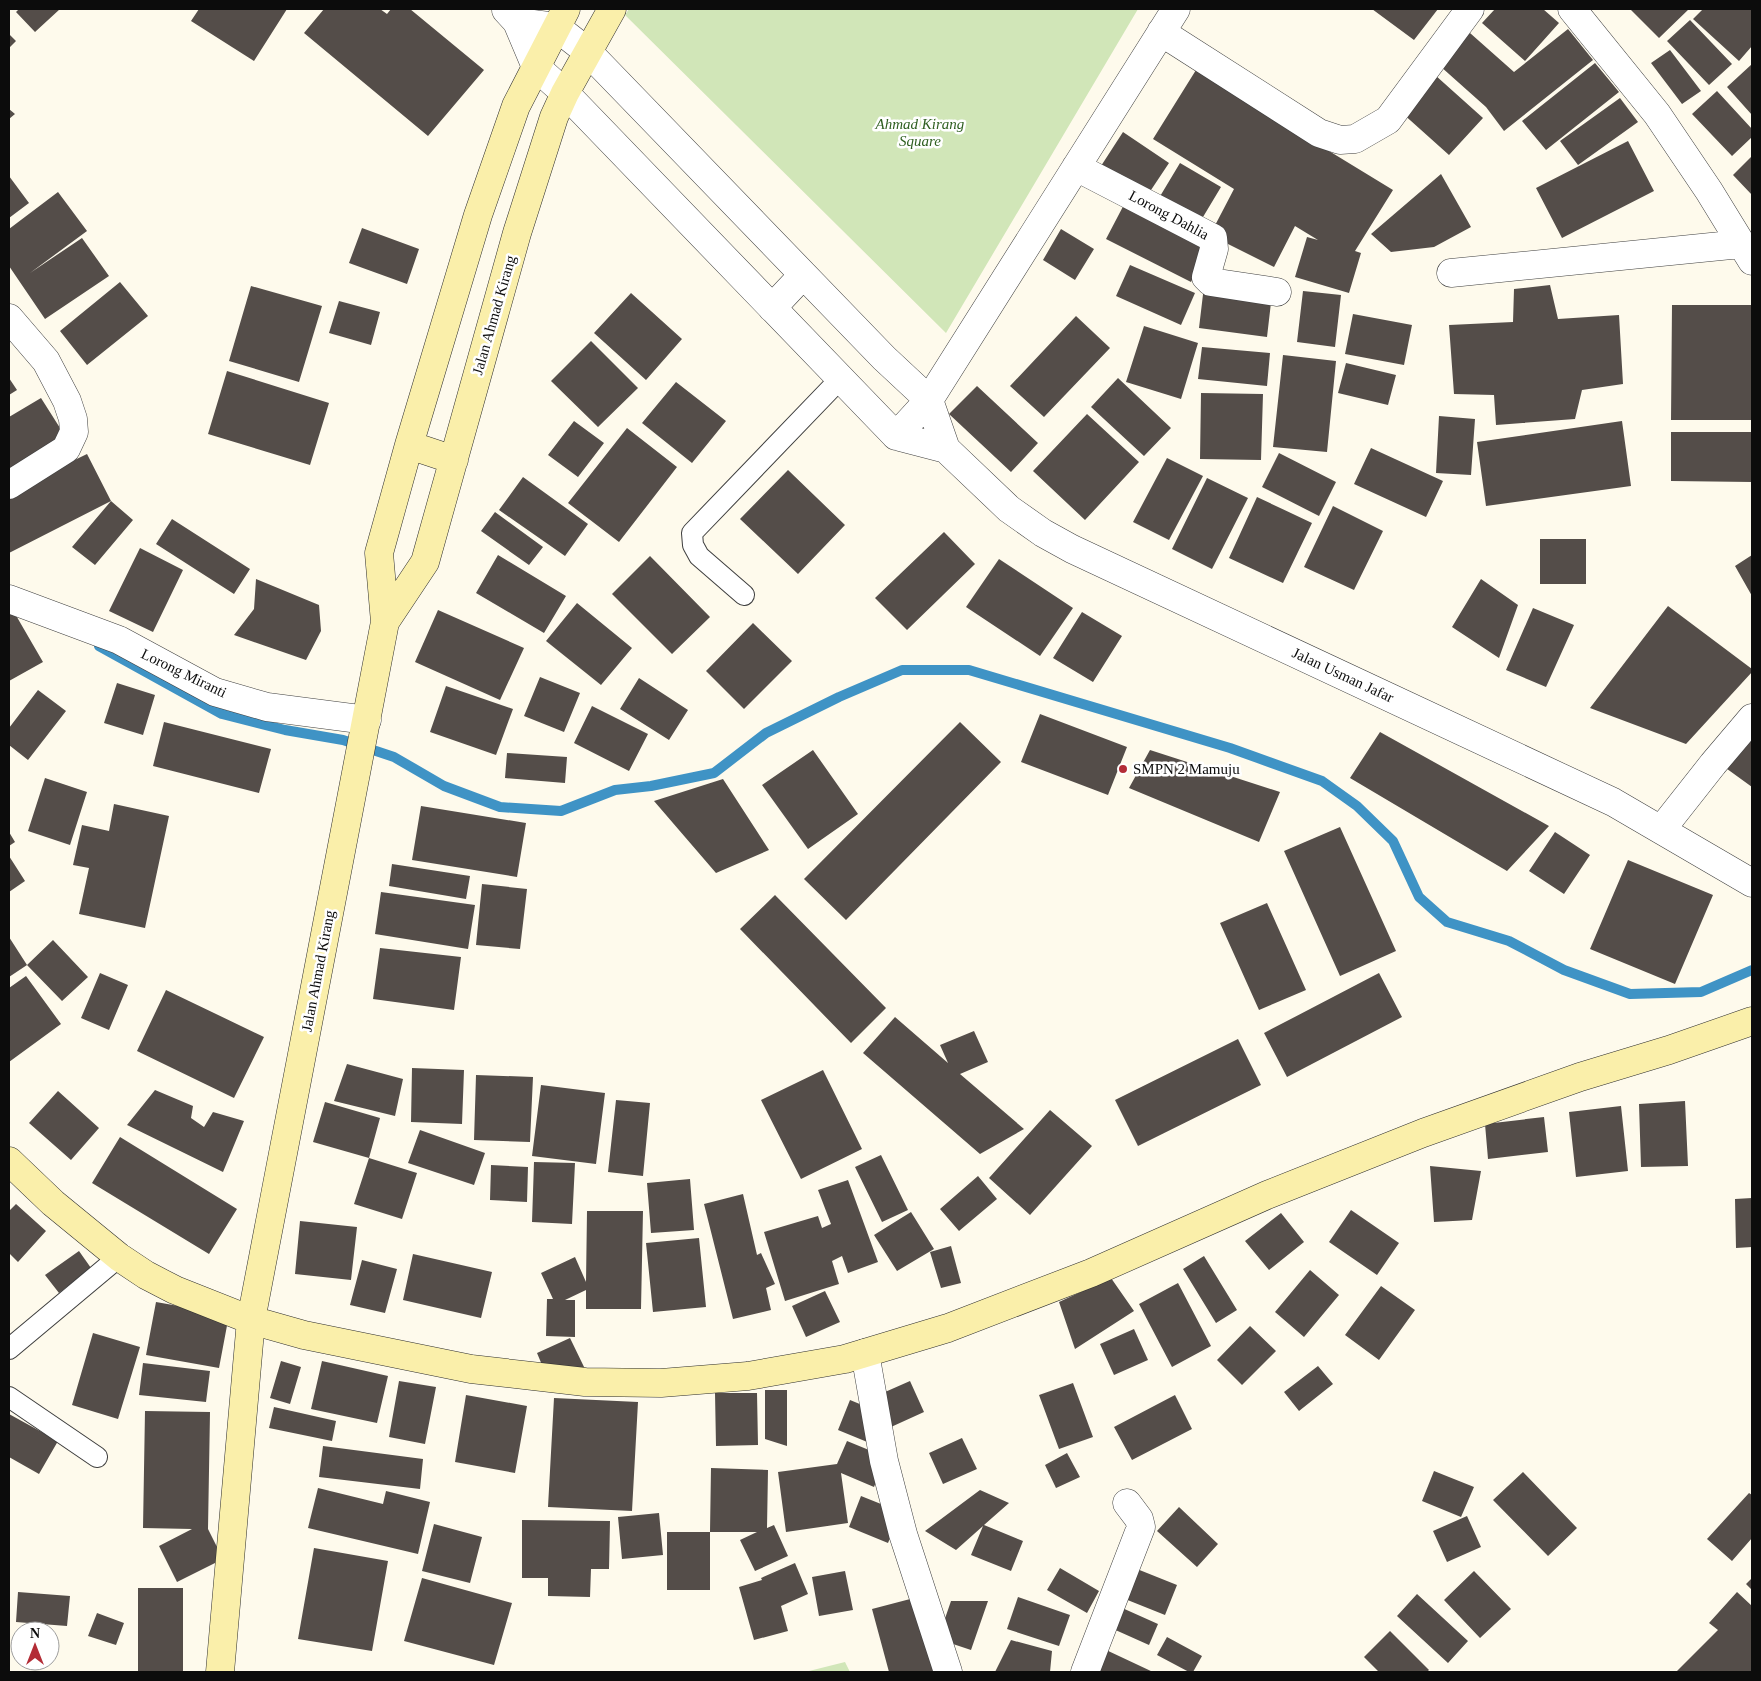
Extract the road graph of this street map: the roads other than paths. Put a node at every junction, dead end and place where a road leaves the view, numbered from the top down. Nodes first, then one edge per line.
1 (612, 9) edge
2 (1176, 9) edge
3 (1470, 9) edge
4 (1572, 9) edge
5 (511, 16) edge
6 (561, 18) edge
7 (1161, 32) junction
8 (588, 52) junction
9 (536, 68) junction
10 (565, 93) junction
11 (1076, 167) junction
12 (478, 215) junction
13 (517, 233) junction
14 (1747, 252) edge
15 (1451, 273) dead end
16 (803, 275) junction
17 (1277, 292) dead end
18 (772, 308) junction
19 (9, 318) edge
20 (841, 378) junction
21 (929, 400) junction
22 (896, 436) junction
23 (410, 446) junction
24 (946, 449) junction
25 (454, 460) junction
26 (9, 486) edge
27 (744, 595) dead end
28 (9, 599) edge
29 (385, 622) junction
30 (1752, 718) edge
31 (366, 725) junction
32 (1661, 830) junction
33 (1752, 884) edge
34 (1752, 1020) edge
35 (9, 1161) edge
36 (119, 1257) junction
37 (251, 1320) junction
38 (9, 1349) edge
39 (865, 1353) junction
40 (9, 1397) edge
41 (97, 1457) dead end
42 (1126, 1503) dead end
43 (220, 1672) edge
44 (948, 1672) edge
45 (1085, 1672) edge

1 - 8 main road, Jalan Ahmad Kirang
2 - 7 street
3 - 7 street
4 - 14 street
5 - 6 street
5 - 9 street
6 - 8 street
6 - 9 main road, Jalan Ahmad Kirang
7 - 11 street
8 - 10 main road, Jalan Ahmad Kirang
8 - 16 street
9 - 10 street
9 - 12 main road, Jalan Ahmad Kirang
10 - 13 main road, Jalan Ahmad Kirang
10 - 18 street
11 - 17 street, Lorong Dahlia
11 - 21 street
12 - 13 main road
12 - 23 main road, Jalan Ahmad Kirang
13 - 25 main road, Jalan Ahmad Kirang
14 - 15 street
16 - 18 street
16 - 21 street
18 - 20 street
19 - 26 street
20 - 22 street
20 - 27 lane
21 - 22 street
21 - 24 street
22 - 24 street
23 - 25 main road
23 - 29 main road, Jalan Ahmad Kirang
24 - 32 street, Jalan Usman Jafar
25 - 29 main road, Jalan Ahmad Kirang
28 - 31 street, Lorong Miranti
29 - 31 main road, Jalan Ahmad Kirang
30 - 32 street
31 - 37 main road, Jalan Ahmad Kirang
32 - 33 street, Jalan Usman Jafar
34 - 39 main road
35 - 36 main road
36 - 37 main road
36 - 38 lane
37 - 39 main road
37 - 43 main road, Jalan Ahmad Kirang
39 - 44 street
40 - 41 lane
42 - 45 street

